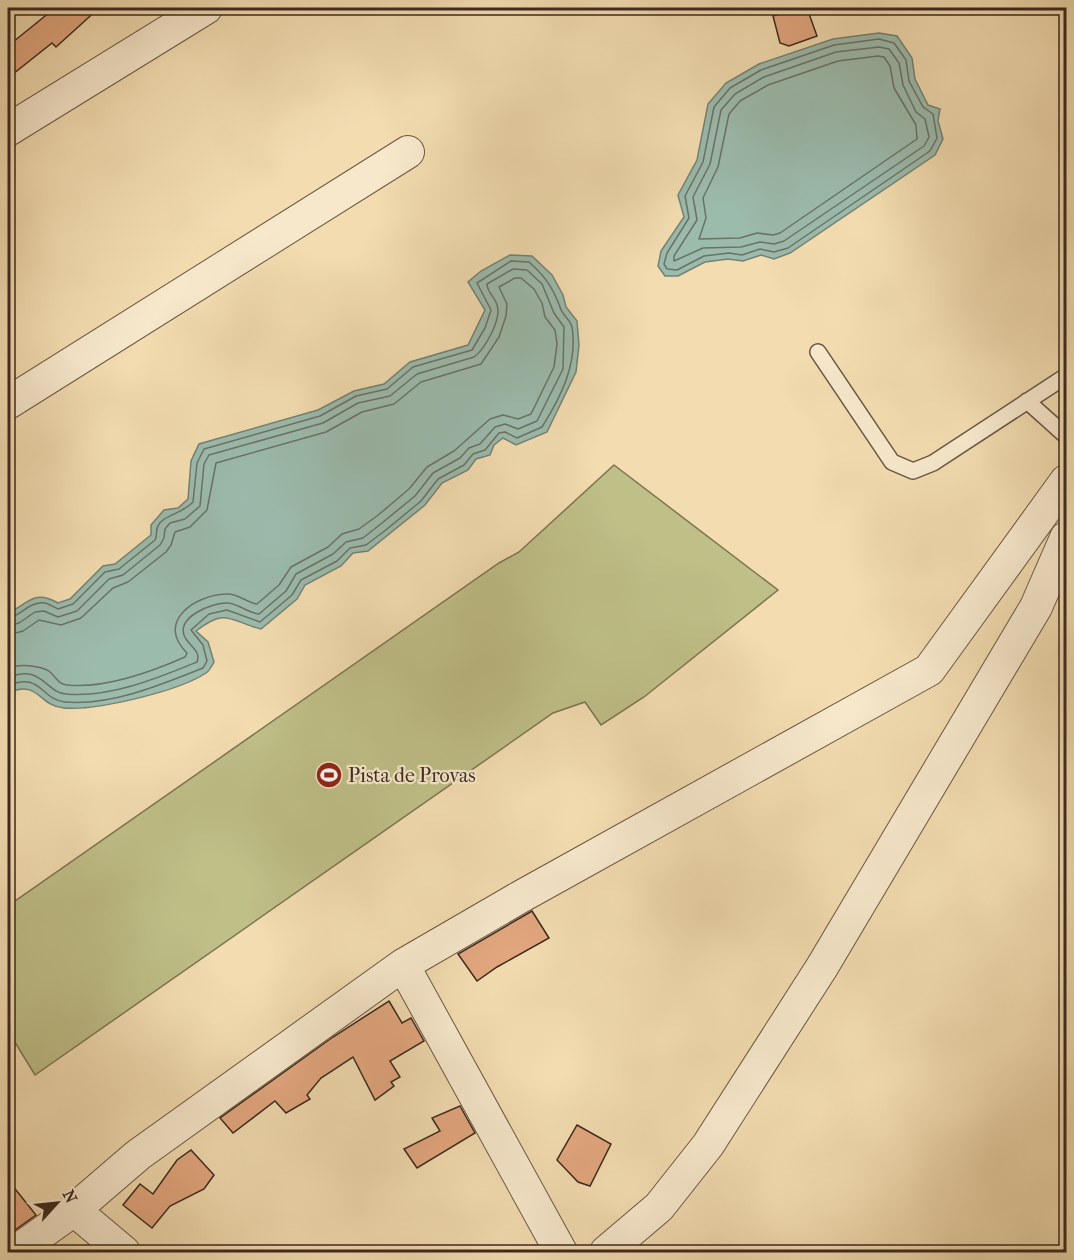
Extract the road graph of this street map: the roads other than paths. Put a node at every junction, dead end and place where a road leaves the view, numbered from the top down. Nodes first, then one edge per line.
1 (206, 8) edge
2 (8, 130) edge
3 (408, 152) dead end
4 (818, 352) dead end
5 (1066, 376) edge
6 (1027, 401) junction
7 (8, 403) edge
8 (1066, 436) edge
9 (1066, 481) edge
10 (1066, 538) edge
11 (992, 583) junction
12 (1036, 607) junction
13 (403, 965) junction
14 (74, 1210) junction
15 (15, 1252) edge
16 (124, 1252) edge
17 (561, 1252) edge
18 (606, 1252) edge

1 - 2 street
3 - 7 street
4 - 6 lane
5 - 6 lane
6 - 8 lane
9 - 11 street
10 - 12 street
11 - 12 street
11 - 13 street
12 - 18 street
13 - 14 street
13 - 17 street
14 - 15 street
14 - 16 street

